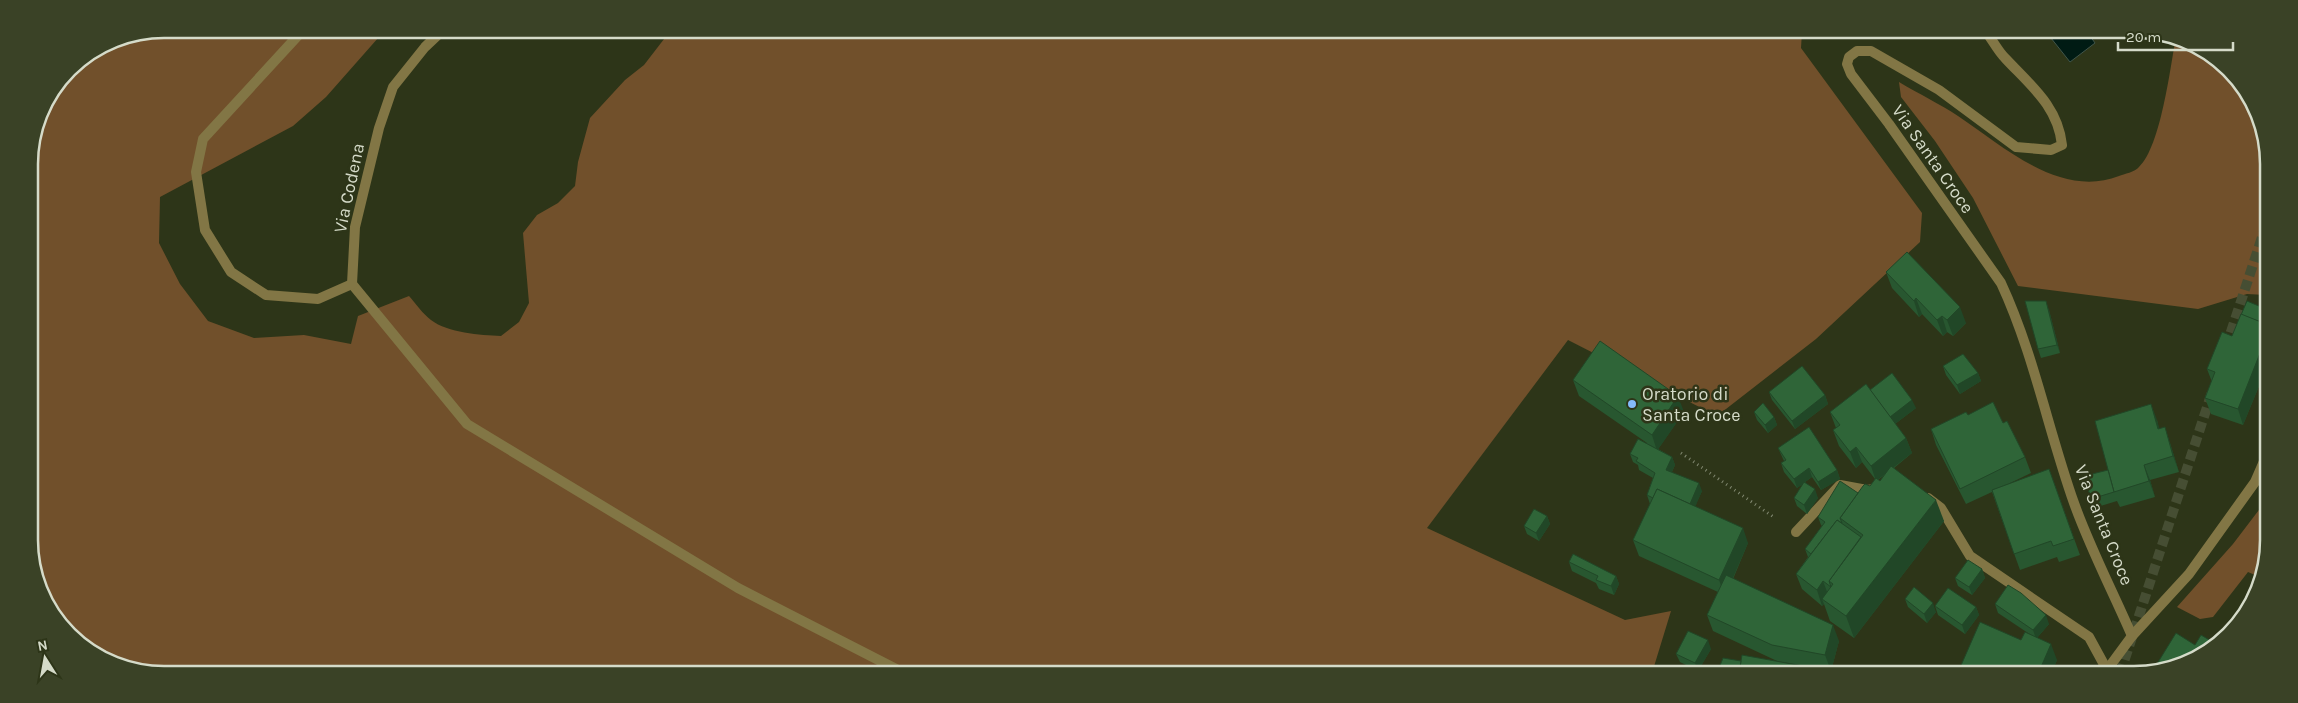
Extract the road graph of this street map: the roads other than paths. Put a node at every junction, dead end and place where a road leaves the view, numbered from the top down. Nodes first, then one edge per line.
1 (296, 38) edge
2 (434, 38) edge
3 (1990, 38) edge
4 (352, 284) junction
5 (2260, 470) edge
6 (1885, 488) edge
7 (1919, 490) edge
8 (1796, 532) road end
9 (2132, 636) junction
10 (2103, 665) edge
11 (2111, 665) edge
12 (890, 666) edge

1 - 4 street
2 - 4 street, Via Codena
3 - 9 street, Via Santa Croce
4 - 12 street
5 - 9 street
6 - 8 street
7 - 10 street
9 - 11 street

